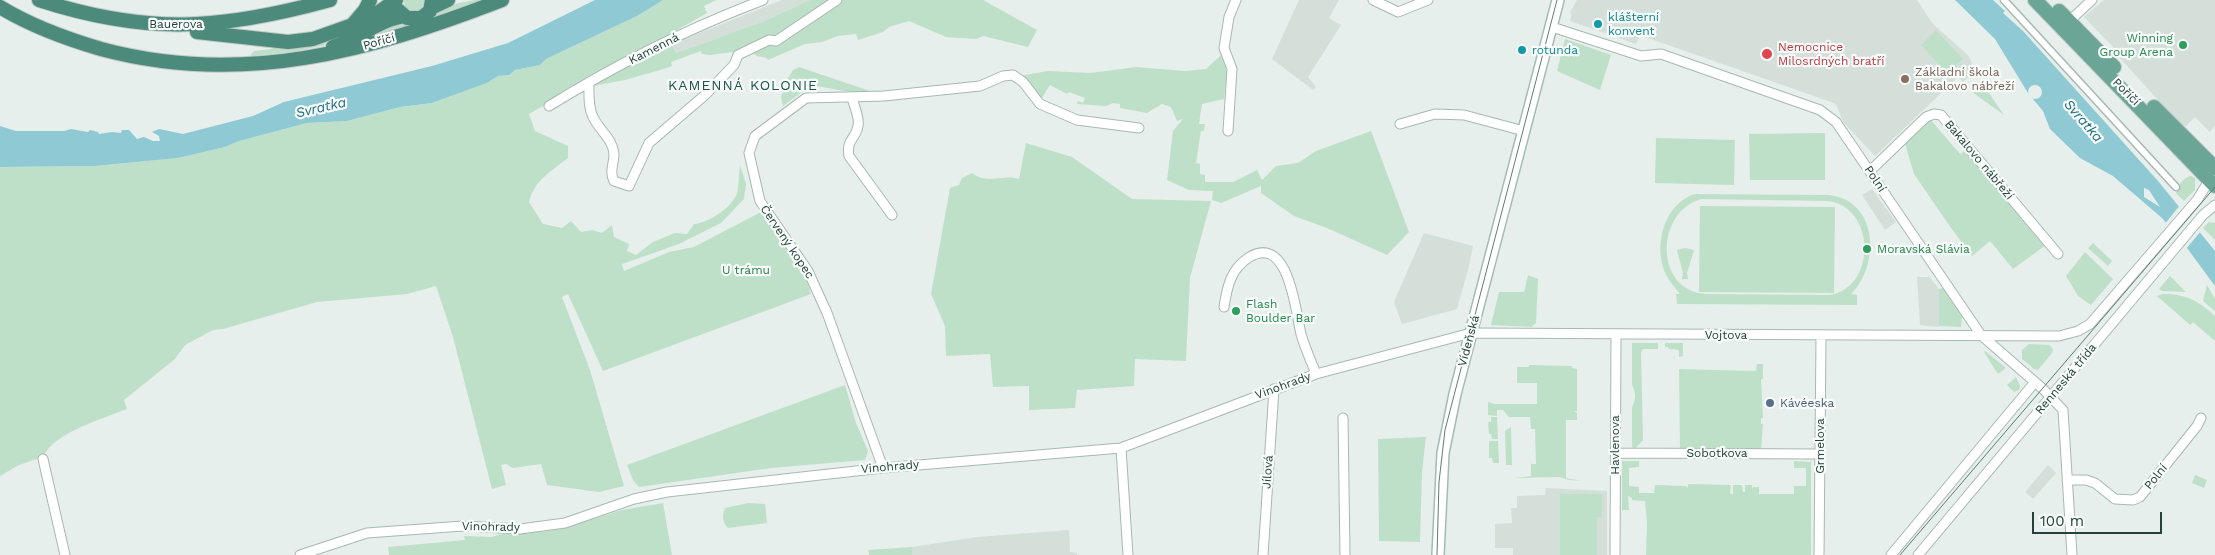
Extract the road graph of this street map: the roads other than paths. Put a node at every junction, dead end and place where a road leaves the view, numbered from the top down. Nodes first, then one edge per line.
1 (40, 0) edge
2 (330, 0) edge
3 (370, 0) edge
4 (396, 0) edge
5 (448, 0) edge
6 (502, 0) edge
7 (763, 0) edge
8 (837, 0) edge
9 (1236, 0) edge
10 (1373, 0) edge
11 (1428, 0) edge
12 (1558, 0) edge
13 (2004, 0) edge
14 (2035, 0) edge
15 (2049, 0) edge
16 (2092, 0) edge
17 (432, 4) edge
18 (0, 7) edge
19 (404, 16) junction
20 (141, 23) junction
21 (2066, 24) junction
22 (352, 26) junction
23 (1552, 27) junction
24 (250, 66) junction
25 (588, 82) junction
26 (852, 98) junction
27 (549, 106) dead end
28 (1400, 124) dead end
29 (1138, 128) dead end
30 (1228, 131) dead end
31 (1524, 131) junction
32 (1870, 171) junction
33 (2213, 176) edge
34 (2176, 187) dead end
35 (2215, 205) edge
36 (892, 215) dead end
37 (2058, 254) dead end
38 (1224, 307) dead end
39 (1471, 333) junction
40 (1616, 334) junction
41 (1981, 335) junction
42 (1821, 336) junction
43 (1316, 374) junction
44 (2035, 382) junction
45 (1274, 389) junction
46 (2051, 396) junction
47 (1343, 418) dead end
48 (2201, 418) dead end
49 (1122, 448) junction
50 (1615, 453) junction
51 (1820, 454) junction
52 (43, 459) dead end
53 (883, 468) junction
54 (2067, 480) junction
55 (2070, 554) edge
56 (64, 555) edge
57 (300, 555) edge
58 (1128, 555) edge
59 (1263, 555) edge
60 (1345, 555) edge
61 (1438, 555) edge
62 (1614, 555) edge
63 (1819, 555) edge
64 (1891, 555) edge
65 (1918, 555) edge

1 - 20 highway, Bauerova
2 - 20 highway, Bauerova
3 - 22 highway
4 - 19 highway
4 - 22 highway
5 - 17 highway
6 - 24 highway, Poříčí
7 - 25 street, Kamenná
8 - 25 street
9 - 30 street
10 - 11 street
12 - 23 main road, Vídeňská
13 - 34 street
14 - 21 main road, Poříčí
15 - 21 main road, Poříčí
16 - 21 street
17 - 19 highway
18 - 24 highway
19 - 24 highway
20 - 22 highway
21 - 33 main road, Poříčí
23 - 31 main road, Vídeňská
23 - 32 street, Polní
25 - 27 street, Kamenná
26 - 29 street, Červený kopec
26 - 36 street
26 - 53 street, Červený kopec
28 - 31 street
31 - 39 main road, Vídeňská
32 - 37 street, Bakalovo nábřeží
32 - 41 street, Polní
33 - 41 street, Renneská třída
35 - 46 street, Renneská třída
38 - 43 street
39 - 40 street, Vojtova
39 - 43 street, Vinohrady
39 - 61 main road, Vídeňská
40 - 42 street, Vojtova
40 - 50 street, Havlenova
41 - 42 street, Vojtova
41 - 44 street, Polní
42 - 51 street, Grmelova
43 - 45 street, Vinohrady
44 - 46 street, Polní
44 - 64 street, Renneská třída
45 - 49 street, Vinohrady
45 - 59 street, Jílová
46 - 54 street, Polní
46 - 65 street, Renneská třída
47 - 60 street
48 - 54 street, Polní
49 - 53 street, Vinohrady
49 - 58 street
50 - 51 street, Sobotkova
50 - 62 street, Havlenova
51 - 63 street, Grmelova
52 - 56 street
53 - 57 street, Vinohrady
54 - 55 street, Polní

